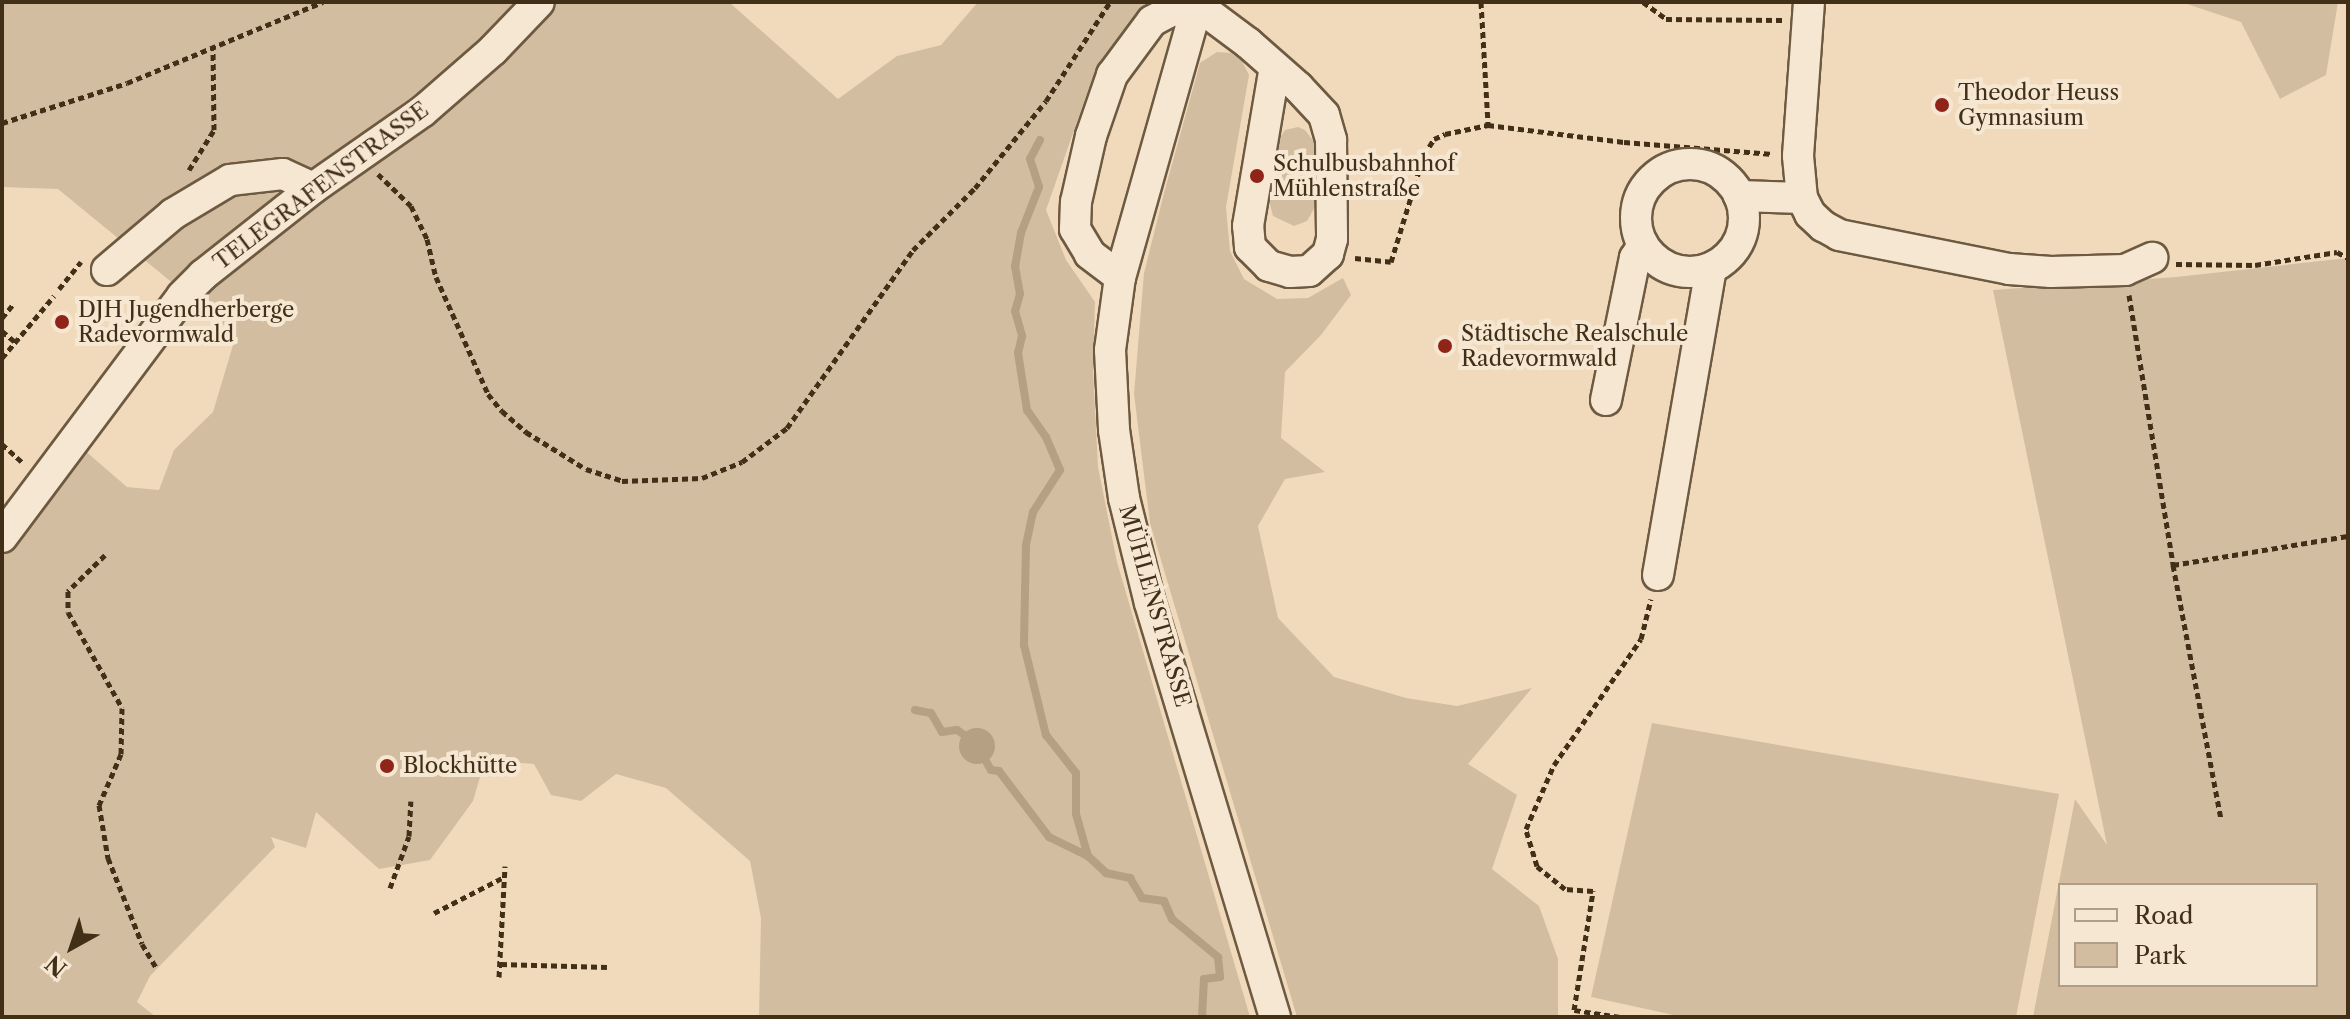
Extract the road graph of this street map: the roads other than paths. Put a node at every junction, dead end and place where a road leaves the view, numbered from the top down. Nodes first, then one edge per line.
1 (539, 2) edge
2 (1198, 4) edge
3 (1808, 11) edge
4 (1275, 67) junction
5 (313, 188) junction
6 (1739, 196) junction
7 (1802, 198) junction
8 (1643, 245) junction
9 (93, 261) dead end
10 (2138, 264) road end
11 (1711, 268) junction
12 (1120, 277) junction
13 (1606, 400) dead end
14 (2, 537) edge
15 (1658, 575) road end
16 (1275, 1017) edge

1 - 5 street, TELEGRAFENSTRASSE
2 - 4 street
2 - 12 street, MÜHLENSTRASSE
2 - 12 street
3 - 7 street
4 - 4 street
5 - 9 street
5 - 14 street, TELEGRAFENSTRASSE
6 - 7 street
6 - 8 street
6 - 11 street
7 - 10 street
8 - 11 street
8 - 13 street
11 - 15 street
12 - 16 street, MÜHLENSTRASSE

